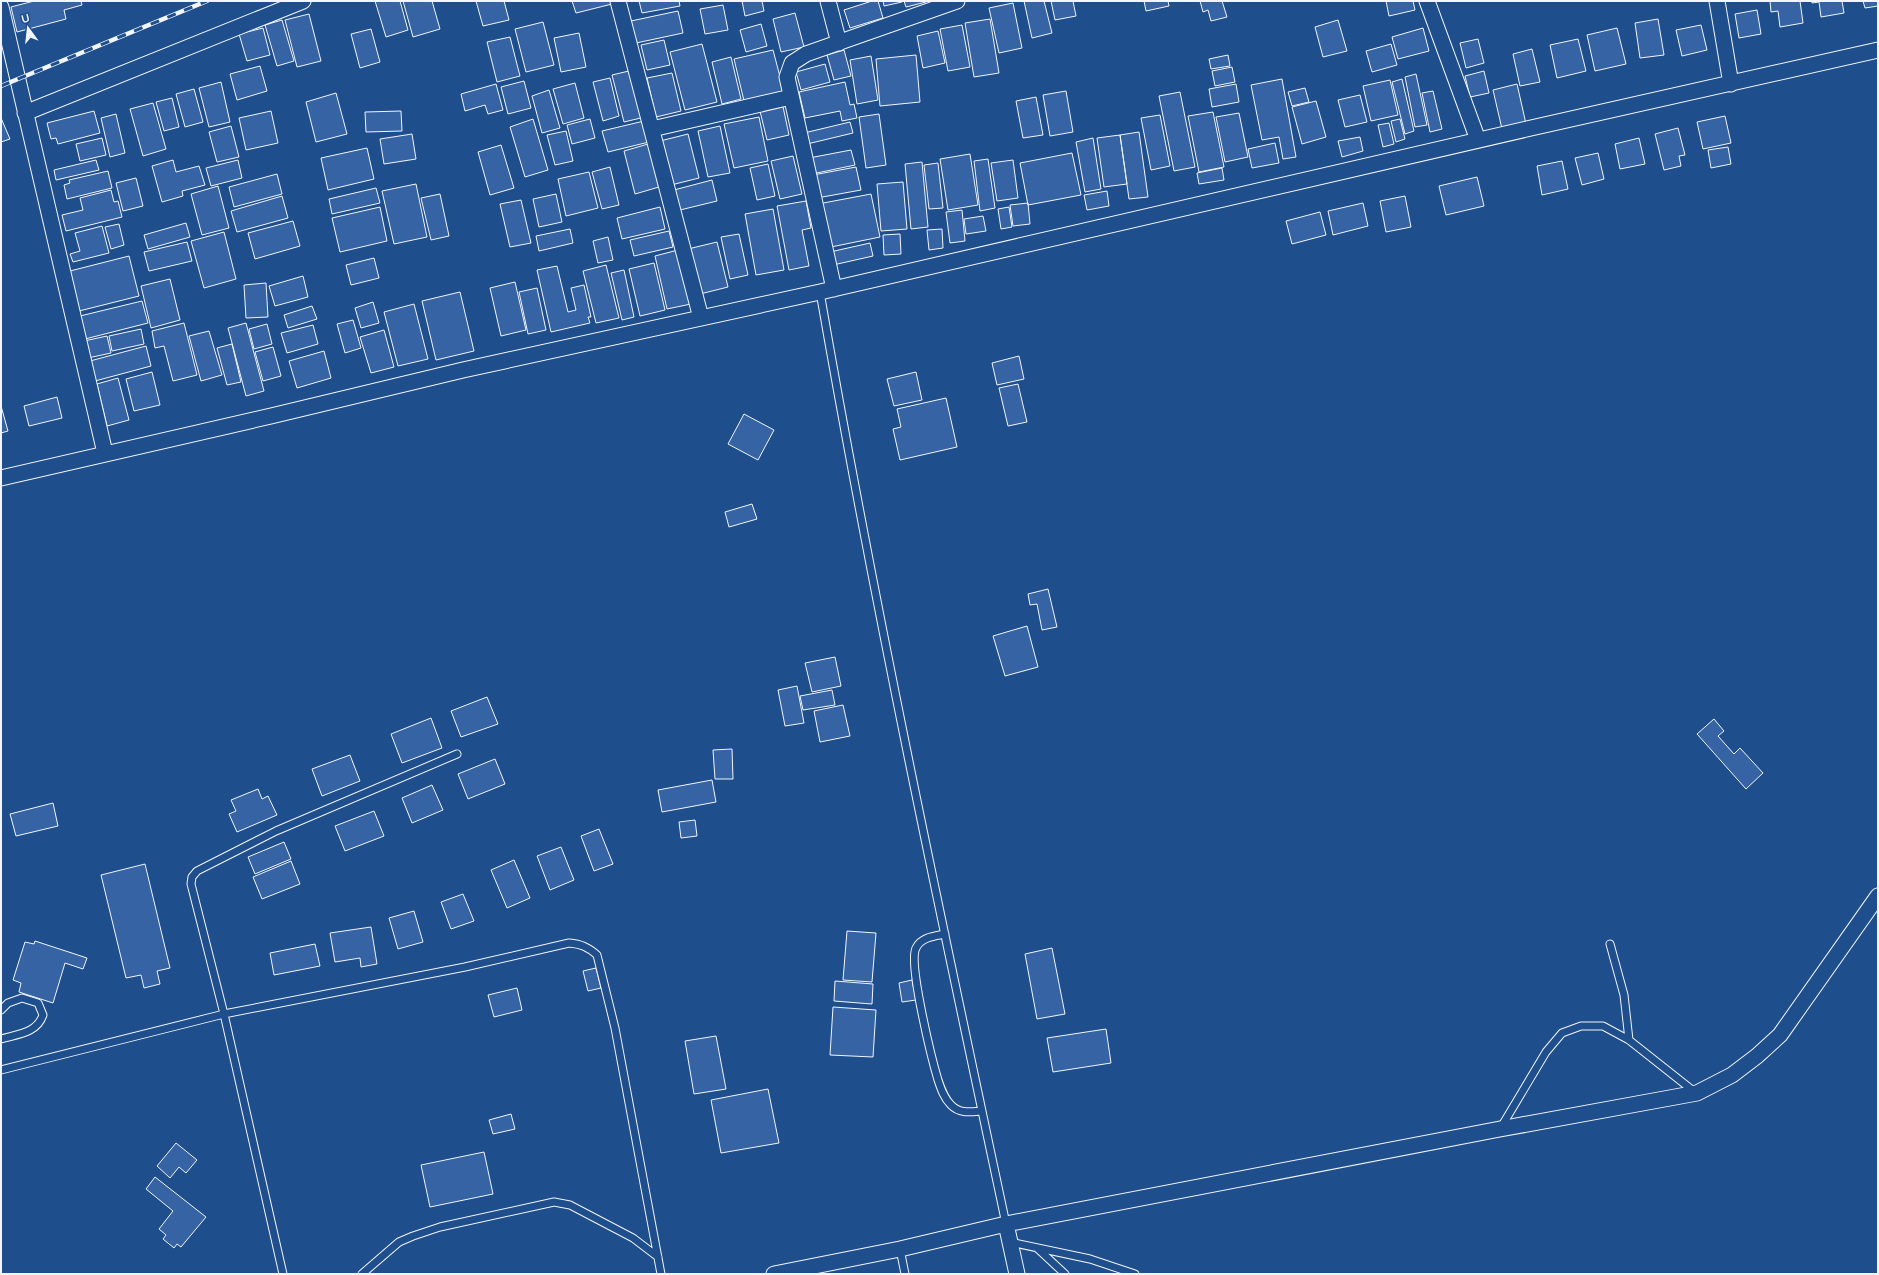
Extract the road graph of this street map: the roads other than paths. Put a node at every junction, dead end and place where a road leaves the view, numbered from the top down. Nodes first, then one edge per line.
1 (303, 1) edge
2 (618, 1) edge
3 (828, 1) edge
4 (957, 1) edge
5 (1427, 1) edge
6 (1717, 1) edge
7 (1, 7) edge
8 (839, 43) junction
9 (1878, 50) edge
10 (1731, 84) junction
11 (791, 97) junction
12 (25, 113) junction
13 (652, 129) junction
14 (1478, 140) junction
15 (827, 290) junction
16 (701, 318) junction
17 (105, 453) junction
18 (1, 478) edge
19 (457, 754) dead end
20 (1878, 896) edge
21 (945, 934) junction
22 (1610, 944) dead end
23 (1, 1010) edge
24 (224, 1014) junction
25 (1, 1039) edge
26 (1629, 1040) junction
27 (1, 1070) edge
28 (1697, 1093) junction
29 (982, 1111) junction
30 (1500, 1129) junction
31 (1006, 1224) junction
32 (1010, 1242) junction
33 (1037, 1248) junction
34 (900, 1249) junction
35 (658, 1256) junction
36 (790, 1272) edge
37 (283, 1274) edge
38 (362, 1274) edge
39 (661, 1274) edge
40 (774, 1274) edge
41 (905, 1274) edge
42 (1017, 1274) edge
43 (1065, 1274) edge
44 (1135, 1274) edge

1 - 12 street
2 - 13 street
3 - 8 street
4 - 8 street
5 - 14 street
6 - 10 street
7 - 12 street
8 - 11 street
9 - 10 street
10 - 14 street
11 - 13 street
11 - 15 street
12 - 17 street
13 - 16 street
14 - 15 street
15 - 16 street
15 - 21 lane
16 - 17 street
17 - 18 street
19 - 24 lane
20 - 28 street
21 - 29 lane
21 - 29 lane
22 - 26 lane
23 - 25 lane
24 - 27 lane
24 - 35 lane
24 - 37 lane
26 - 28 lane
26 - 30 lane
28 - 30 street
29 - 31 lane
30 - 31 street
31 - 32 street
31 - 34 street
32 - 33 lane
32 - 42 street
33 - 43 lane
33 - 44 lane
34 - 36 street
34 - 41 lane
35 - 38 lane
35 - 39 lane
36 - 40 street

